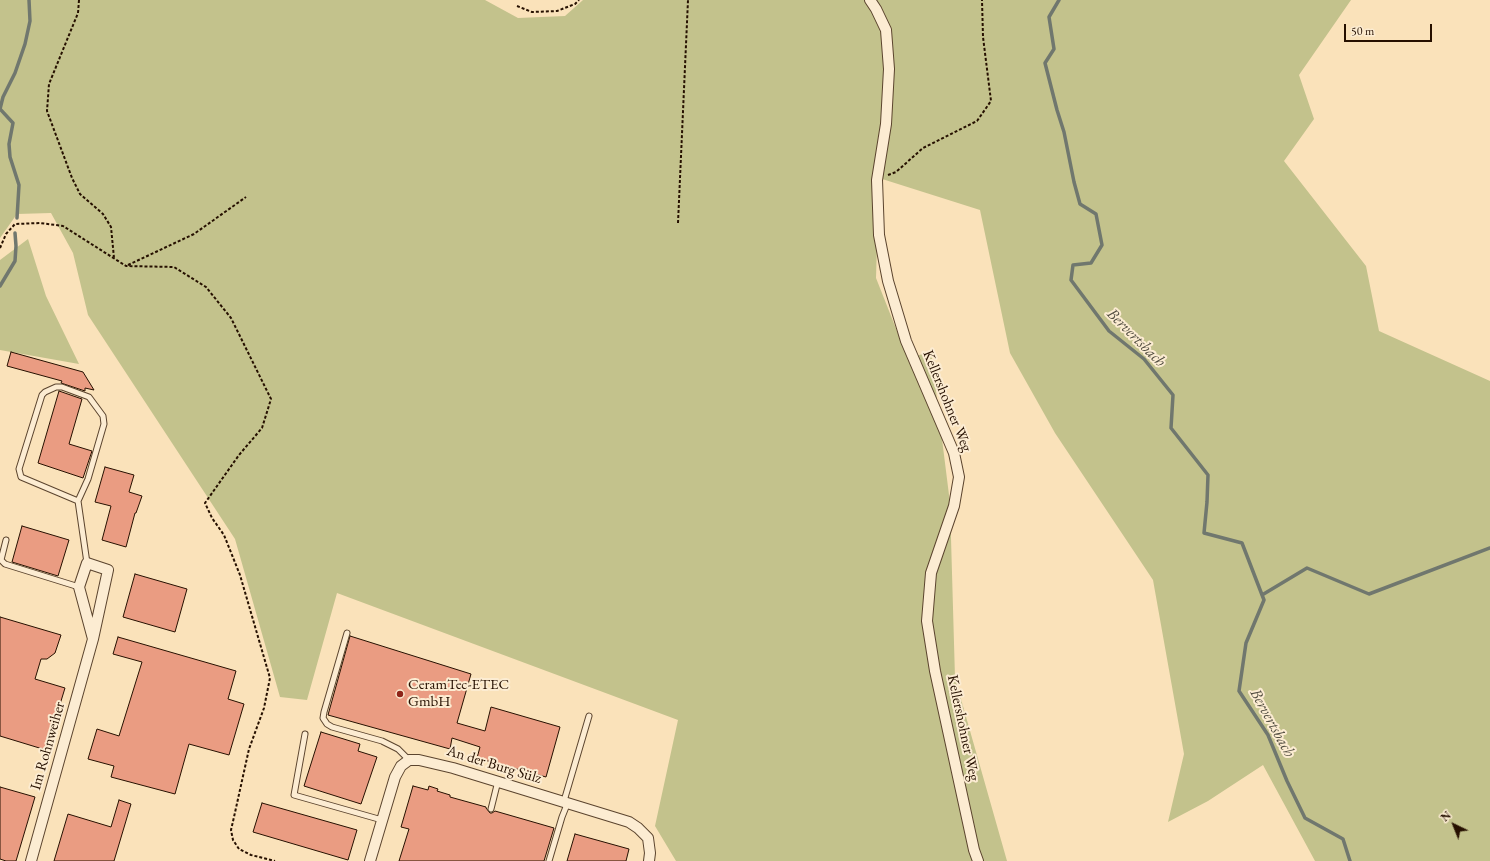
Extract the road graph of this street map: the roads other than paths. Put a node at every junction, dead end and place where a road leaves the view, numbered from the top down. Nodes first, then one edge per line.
1 (870, 0) edge
2 (78, 501) junction
3 (6, 540) dead end
4 (87, 563) junction
5 (79, 587) junction
6 (347, 633) dead end
7 (93, 639) junction
8 (589, 716) dead end
9 (305, 734) dead end
10 (409, 760) junction
11 (498, 781) junction
12 (566, 802) junction
13 (491, 809) dead end
14 (382, 820) junction
15 (31, 861) edge
16 (370, 861) edge
17 (549, 861) edge
18 (648, 861) edge
19 (978, 861) edge

1 - 19 street, Kellershohner Weg
2 - 2 lane
2 - 4 lane
3 - 5 lane
4 - 5 street
4 - 7 street, Im Rohnweiher
5 - 7 street
6 - 10 lane
7 - 15 street, Im Rohnweiher
8 - 12 lane
9 - 14 lane
10 - 11 street, An der Burg Sülz
10 - 14 street
11 - 12 street, An der Burg Sülz
11 - 13 lane
12 - 17 lane
12 - 18 street, An der Burg Sülz
14 - 16 street

